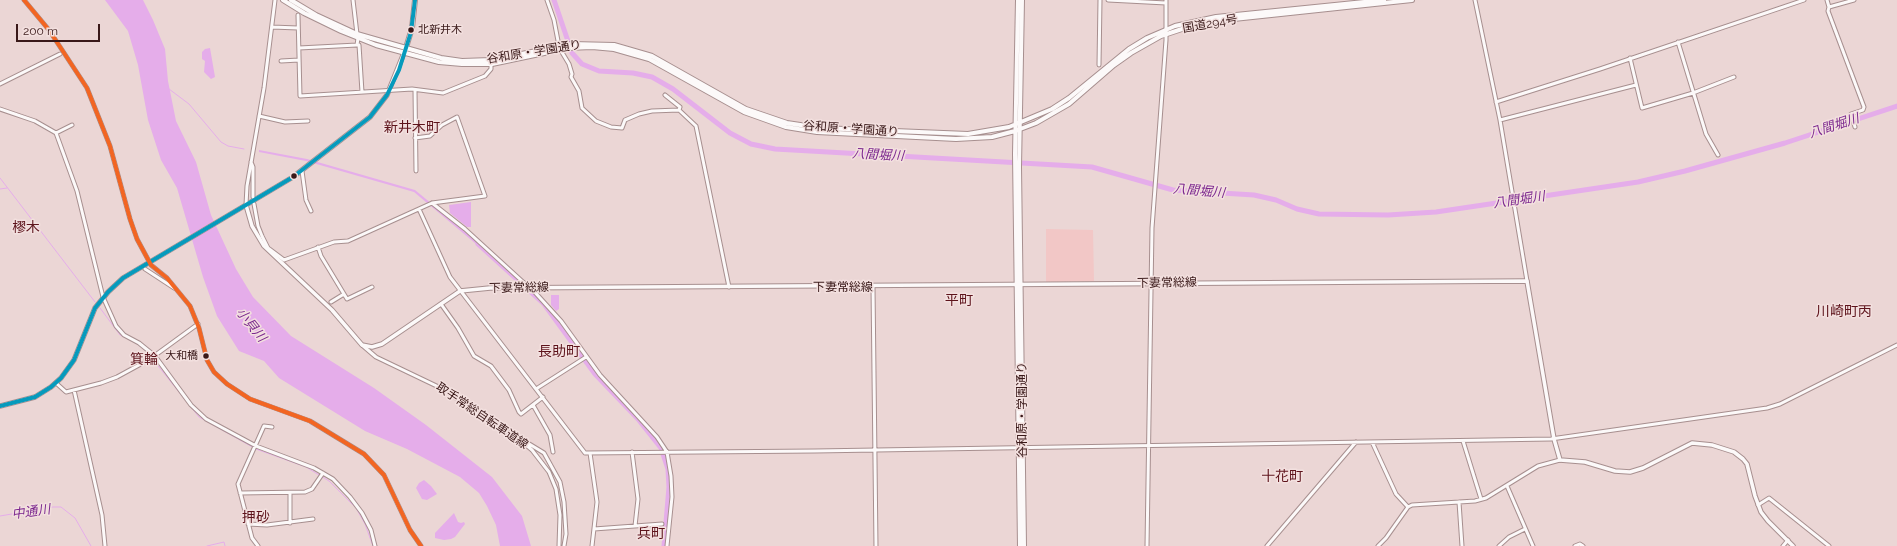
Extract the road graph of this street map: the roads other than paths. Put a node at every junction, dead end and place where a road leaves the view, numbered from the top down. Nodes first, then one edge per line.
1 (24, 0) edge
2 (275, 0) edge
3 (283, 0) edge
4 (291, 0) edge
5 (353, 0) edge
6 (415, 0) edge
7 (547, 0) edge
8 (1018, 0) edge
9 (1022, 0) edge
10 (1100, 0) edge
11 (1108, 0) edge
12 (1384, 0) edge
13 (1412, 0) edge
14 (1475, 0) edge
15 (1804, 0) edge
16 (1827, 0) edge
17 (1854, 0) edge
18 (1166, 1) edge
19 (1829, 7) junction
20 (298, 15) dead end
21 (272, 27) junction
22 (298, 28) junction
23 (1166, 29) junction
24 (1166, 34) junction
25 (358, 36) junction
26 (1678, 42) junction
27 (357, 45) junction
28 (578, 46) junction
29 (561, 47) junction
30 (299, 48) junction
31 (405, 51) junction
32 (60, 54) dead end
33 (1630, 58) junction
34 (299, 60) junction
35 (281, 61) dead end
36 (492, 62) junction
37 (1099, 65) dead end
38 (1734, 77) dead end
39 (0, 84) edge
40 (1636, 85) junction
41 (390, 90) junction
42 (415, 90) junction
43 (362, 92) junction
44 (1693, 92) junction
45 (665, 95) dead end
46 (1496, 102) junction
47 (0, 109) edge
48 (679, 110) junction
49 (259, 116) junction
50 (1500, 120) junction
51 (308, 121) dead end
52 (1017, 124) junction
53 (72, 125) dead end
54 (1855, 128) dead end
55 (1017, 131) junction
56 (56, 133) junction
57 (415, 138) junction
58 (1718, 155) dead end
59 (251, 162) junction
60 (302, 171) junction
61 (416, 172) dead end
62 (253, 197) dead end
63 (430, 203) junction
64 (254, 204) dead end
65 (244, 206) junction
66 (419, 209) junction
67 (311, 211) dead end
68 (318, 247) junction
69 (268, 249) junction
70 (149, 262) junction
71 (145, 269) dead end
72 (1527, 281) junction
73 (1152, 283) junction
74 (1019, 285) junction
75 (873, 286) junction
76 (372, 287) dead end
77 (729, 287) junction
78 (176, 288) junction
79 (530, 288) junction
80 (460, 291) junction
81 (344, 294) junction
82 (103, 297) junction
83 (331, 302) dead end
84 (441, 304) junction
85 (198, 324) junction
86 (362, 345) junction
87 (1897, 345) edge
88 (153, 357) junction
89 (586, 357) junction
90 (56, 383) junction
91 (536, 389) junction
92 (74, 390) junction
93 (543, 397) junction
94 (533, 405) junction
95 (0, 406) edge
96 (272, 427) dead end
97 (518, 438) junction
98 (1554, 439) junction
99 (1463, 441) junction
100 (1356, 442) junction
101 (1372, 442) junction
102 (1149, 445) junction
103 (1020, 447) junction
104 (255, 448) junction
105 (875, 449) junction
106 (666, 451) junction
107 (553, 452) dead end
108 (632, 452) junction
109 (590, 453) junction
110 (1560, 460) junction
111 (322, 474) junction
112 (1507, 486) junction
113 (240, 493) junction
114 (290, 494) junction
115 (1481, 499) junction
116 (1459, 502) junction
117 (1758, 505) junction
118 (1408, 507) junction
119 (313, 519) dead end
120 (290, 523) junction
121 (248, 524) junction
122 (662, 524) dead end
123 (635, 526) junction
124 (594, 529) junction
125 (1525, 529) junction
126 (1788, 540) junction
127 (105, 546) edge
128 (258, 546) edge
129 (375, 546) edge
130 (421, 546) edge
131 (559, 546) edge
132 (564, 546) edge
133 (592, 546) edge
134 (667, 546) edge
135 (876, 546) edge
136 (1020, 546) edge
137 (1024, 546) edge
138 (1147, 546) edge
139 (1267, 546) edge
140 (1378, 546) edge
141 (1462, 546) edge
142 (1499, 546) edge
143 (1533, 546) edge
144 (1574, 546) edge
145 (1583, 546) edge
146 (1783, 546) edge
147 (1793, 546) edge
148 (1829, 546) edge

1 - 70 street
2 - 21 street
3 - 25 highway, 谷和原・学園通り
4 - 25 highway, 谷和原・学園通り
5 - 25 street
6 - 31 highway
7 - 29 street
8 - 52 highway
9 - 52 highway
10 - 37 street
11 - 18 street
12 - 23 highway, 国道294号
13 - 24 highway, 国道294号
14 - 46 street
15 - 26 street
16 - 19 street
17 - 19 street
18 - 23 street
19 - 54 street
20 - 22 street
21 - 22 street
21 - 49 street
22 - 30 street
23 - 24 street
23 - 52 highway, 国道294号
24 - 55 highway, 国道294号
24 - 73 street
25 - 27 street
25 - 31 highway, 谷和原・学園通り
26 - 33 street
26 - 44 street
27 - 30 street
27 - 43 street
28 - 29 highway, 谷和原・学園通り
28 - 52 highway, 谷和原・学園通り
28 - 55 highway, 谷和原・学園通り
29 - 36 highway, 谷和原・学園通り
29 - 48 street
30 - 34 street
31 - 36 highway, 谷和原・学園通り
31 - 41 main road
32 - 39 street
33 - 40 street
33 - 46 street
34 - 35 street
34 - 43 street
36 - 42 street
38 - 44 street
40 - 44 street
40 - 50 street
41 - 42 street
41 - 43 street
41 - 60 main road
42 - 57 street
44 - 58 street
45 - 48 street
46 - 50 street
47 - 56 street
48 - 77 street
49 - 51 street
49 - 59 street
50 - 72 street
52 - 55 highway, 谷和原・学園通り
53 - 56 street
55 - 74 highway, 谷和原・学園通り
56 - 82 street
57 - 61 street
57 - 63 street
59 - 62 street
59 - 65 street
60 - 65 main road
60 - 67 street
63 - 66 street
63 - 79 street
64 - 69 street
65 - 69 main road
65 - 70 main road
66 - 68 street
66 - 80 street
68 - 69 street
68 - 81 street
69 - 86 main road
70 - 78 street
70 - 82 main road
71 - 78 street
72 - 73 main road, 下妻常総線
72 - 98 main road
73 - 74 main road, 下妻常総線
73 - 102 street
74 - 75 main road, 下妻常総線
74 - 103 highway, 谷和原・学園通り
75 - 77 main road, 下妻常総線
75 - 105 street
76 - 81 street
77 - 79 main road, 下妻常総線
78 - 85 street
79 - 80 main road, 下妻常総線
79 - 89 street
80 - 84 main road, 下妻常総線
80 - 91 street
81 - 83 street
82 - 88 street
82 - 90 main road
84 - 86 main road, 下妻常総線
84 - 94 street
85 - 88 street
85 - 130 street
86 - 97 street, 取手常総自転車道線
87 - 98 street
88 - 92 street
88 - 104 street
89 - 91 street
89 - 106 street
90 - 92 street
90 - 95 main road
91 - 93 street
92 - 127 street
93 - 94 street
93 - 109 street
94 - 107 street
96 - 104 street
97 - 131 street, 取手常総自転車道線
97 - 132 street
98 - 99 street
98 - 110 main road
99 - 101 street
99 - 115 street
100 - 101 street
100 - 102 street
100 - 139 street
101 - 118 street
102 - 103 street
102 - 138 street
103 - 105 street
103 - 136 highway, 谷和原・学園通り
103 - 137 highway, 谷和原・学園通り
104 - 111 street
104 - 113 street
105 - 106 street
105 - 135 street
106 - 108 street
106 - 134 street
108 - 109 street
108 - 123 street
109 - 124 street
110 - 112 street
110 - 117 main road
111 - 114 street
111 - 129 street
112 - 115 street
112 - 125 street
113 - 114 street
113 - 121 street
114 - 120 street
115 - 116 street
116 - 118 street
116 - 141 street
117 - 126 main road
117 - 148 street
118 - 140 street
119 - 120 street
120 - 121 street
121 - 128 street
122 - 123 street
123 - 124 street
124 - 133 street
125 - 142 street
125 - 143 street
126 - 146 street
126 - 147 main road
144 - 145 street

